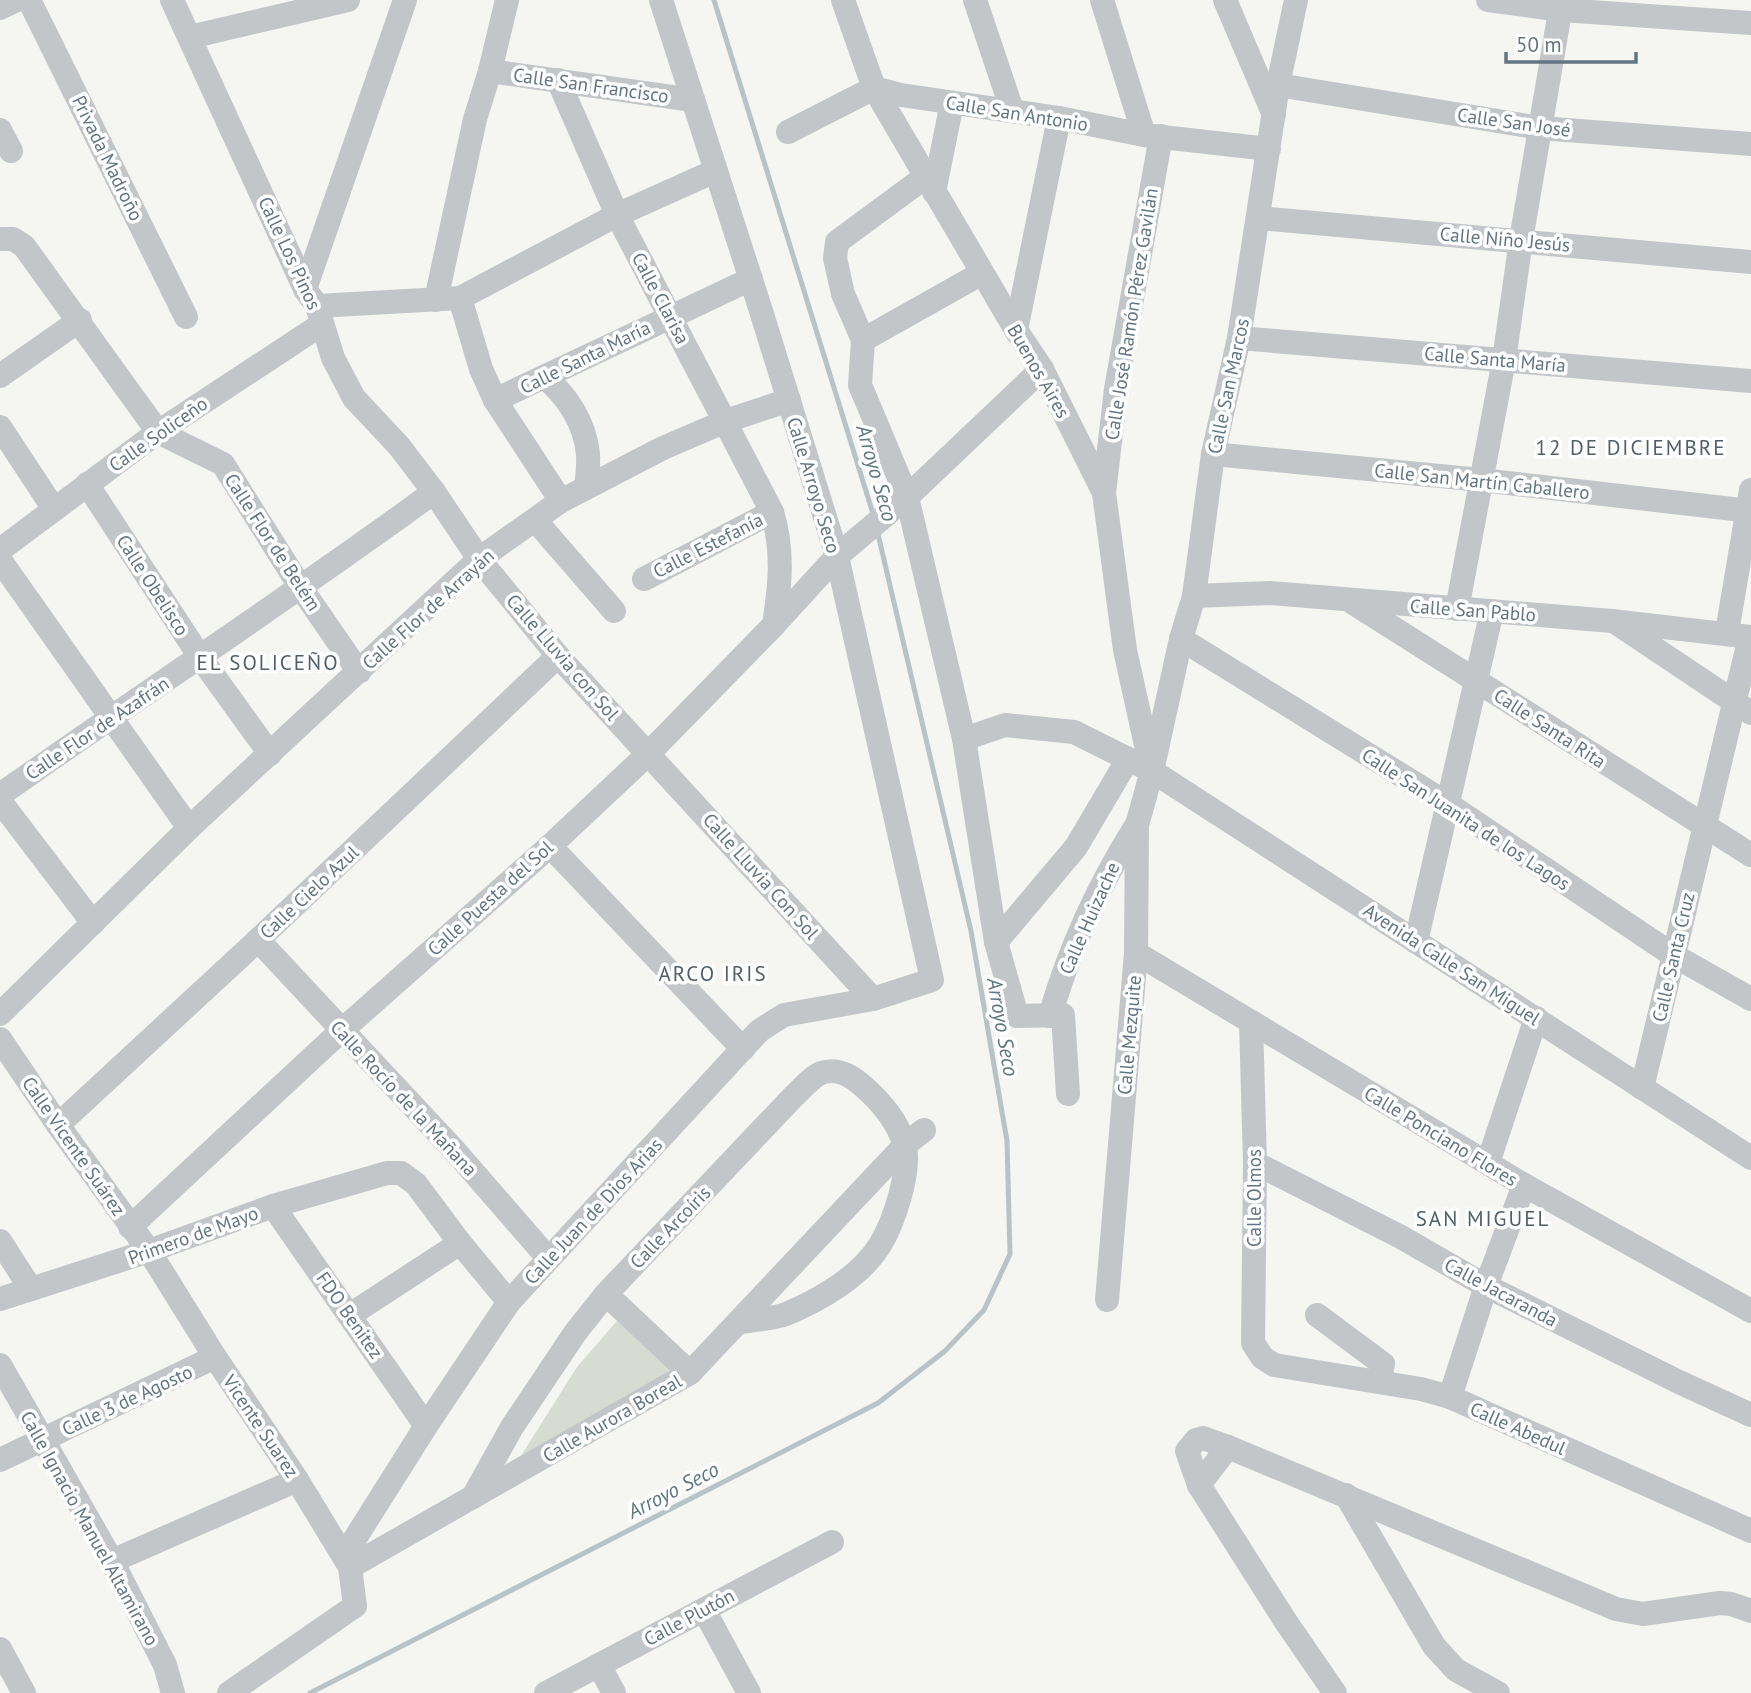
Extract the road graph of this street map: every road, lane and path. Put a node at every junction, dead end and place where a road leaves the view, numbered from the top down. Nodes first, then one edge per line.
1 (17, 0) edge
2 (29, 0) edge
3 (172, 0) edge
4 (348, 0) edge
5 (405, 0) edge
6 (508, 0) edge
7 (662, 0) edge
8 (842, 0) edge
9 (975, 0) edge
10 (1102, 0) edge
11 (1225, 0) edge
12 (1296, 0) edge
13 (1488, 0) edge
14 (1562, 5) edge
15 (0, 8) edge
16 (1751, 23) edge
17 (190, 37) junction
18 (490, 71) junction
19 (558, 80) junction
20 (1278, 85) junction
21 (874, 88) junction
22 (693, 100) junction
23 (951, 103) junction
24 (1012, 110) junction
25 (1274, 115) junction
26 (1059, 118) junction
27 (1540, 128) junction
28 (788, 132) dead end
29 (1152, 135) junction
30 (1751, 144) edge
31 (1269, 149) junction
32 (715, 171) junction
33 (930, 184) junction
34 (617, 215) junction
35 (1258, 218) junction
36 (6, 239) edge
37 (1521, 240) junction
38 (1751, 262) edge
39 (982, 273) junction
40 (751, 279) junction
41 (448, 299) junction
42 (315, 307) junction
43 (670, 316) junction
44 (186, 317) dead end
45 (79, 320) junction
46 (1016, 330) junction
47 (1239, 338) junction
48 (863, 340) junction
49 (1504, 360) junction
50 (1042, 369) junction
51 (0, 376) edge
52 (544, 377) junction
53 (1751, 381) edge
54 (495, 400) junction
55 (789, 400) junction
56 (726, 421) junction
57 (0, 427) edge
58 (159, 432) junction
59 (1213, 454) junction
60 (1481, 480) junction
61 (87, 484) junction
62 (586, 488) junction
63 (435, 492) junction
64 (1104, 493) junction
65 (561, 501) junction
66 (899, 504) junction
67 (1750, 504) edge
68 (54, 509) junction
69 (772, 512) junction
70 (535, 520) junction
71 (0, 550) edge
72 (843, 551) junction
73 (479, 559) junction
74 (0, 560) edge
75 (644, 579) dead end
76 (301, 588) junction
77 (1194, 596) junction
78 (1350, 600) junction
79 (1457, 609) junction
80 (614, 611) dead end
81 (1492, 611) junction
82 (1612, 621) junction
83 (774, 625) junction
84 (1742, 635) edge
85 (1181, 639) junction
86 (558, 656) junction
87 (200, 657) junction
88 (359, 672) junction
89 (1475, 681) junction
90 (1742, 707) edge
91 (111, 716) junction
92 (964, 739) junction
93 (270, 754) junction
94 (648, 754) junction
95 (1128, 759) junction
96 (1152, 771) junction
97 (0, 795) edge
98 (0, 801) edge
99 (1448, 804) junction
100 (1137, 825) junction
101 (1704, 826) junction
102 (189, 828) junction
103 (550, 846) junction
104 (1751, 855) edge
105 (93, 923) junction
106 (258, 940) junction
107 (996, 942) junction
108 (1416, 942) junction
109 (1136, 953) junction
110 (1673, 955) junction
111 (932, 980) joint
112 (873, 999) junction
113 (1751, 999) edge
114 (0, 1014) edge
115 (1057, 1015) junction
116 (1536, 1018) junction
117 (1251, 1022) junction
118 (341, 1031) junction
119 (0, 1039) edge
120 (743, 1049) junction
121 (1642, 1088) junction
122 (1068, 1094) dead end
123 (58, 1125) junction
124 (914, 1137) junction
125 (1751, 1158) edge
126 (1255, 1163) junction
127 (1488, 1163) junction
128 (1524, 1185) junction
129 (273, 1206) junction
130 (130, 1227) junction
131 (0, 1241) edge
132 (460, 1243) junction
133 (149, 1251) junction
134 (548, 1258) junction
135 (1486, 1286) junction
136 (31, 1289) junction
137 (606, 1294) junction
138 (0, 1299) edge
139 (1107, 1300) dead end
140 (509, 1302) junction
141 (1751, 1311) edge
142 (350, 1315) junction
143 (1317, 1315) dead end
144 (739, 1322) junction
145 (215, 1357) junction
146 (1274, 1364) joint
147 (0, 1366) edge
148 (690, 1373) junction
149 (1379, 1381) junction
150 (1450, 1397) junction
151 (1751, 1415) edge
152 (426, 1426) junction
153 (42, 1440) junction
154 (0, 1460) edge
155 (297, 1480) junction
156 (1346, 1495) junction
157 (473, 1497) junction
158 (1751, 1531) edge
159 (832, 1542) dead end
160 (112, 1561) junction
161 (347, 1561) junction
162 (704, 1610) junction
163 (1751, 1611) edge
164 (0, 1649) edge
165 (598, 1665) junction
166 (24, 1693) edge
167 (173, 1693) edge
168 (229, 1693) edge
169 (546, 1693) edge
170 (614, 1693) edge
171 (749, 1693) edge
172 (1335, 1693) edge
173 (1498, 1693) edge

1 - 15 street
2 - 44 street, Privada Madroño
3 - 17 street, Calle Los Pinos
4 - 17 street
5 - 42 street
6 - 18 street
7 - 22 street, Calle Arroyo Seco
8 - 21 street, Buenos Aires
9 - 24 street
10 - 29 street
11 - 25 street
12 - 20 street, Calle San Marcos
13 - 14 street
14 - 16 street
14 - 27 street
17 - 42 street, Calle Los Pinos
18 - 19 street, Calle San Francisco
18 - 41 street
19 - 22 street, Calle San Francisco
19 - 34 street, Calle Clarisa
20 - 25 street, Calle San Marcos
20 - 27 street, Calle San José
21 - 23 street, Calle San Antonio
21 - 28 street
21 - 33 street, Buenos Aires
22 - 32 street, Calle Arroyo Seco
23 - 24 street, Calle San Antonio
23 - 33 street
24 - 26 street, Calle San Antonio
25 - 31 street, Calle San Marcos
26 - 29 street, Calle San Antonio
26 - 46 street
27 - 30 street, Calle San José
27 - 37 street
29 - 31 street, Calle San Antonio
29 - 64 street, Calle José Ramón Pérez Gavilán
31 - 35 street, Calle San Marcos
32 - 34 street
32 - 40 street, Calle Arroyo Seco
33 - 39 street, Buenos Aires
33 - 48 street
34 - 41 street
34 - 43 street, Calle Clarisa
35 - 37 street, Calle Niño Jesús
35 - 47 street, Calle San Marcos
36 - 45 street, Calle Flor de Belém
37 - 38 street, Calle Niño Jesús
37 - 49 street
39 - 46 street, Buenos Aires
39 - 48 street
40 - 43 street, Calle Santa María
40 - 55 street, Calle Arroyo Seco
41 - 42 street
41 - 54 street
42 - 58 street, Calle Soliceño
42 - 63 street, Calle Los Pinos
43 - 52 street, Calle Santa María
43 - 56 street, Calle Clarisa
45 - 51 street
45 - 58 street, Calle Flor de Belém
46 - 50 street, Buenos Aires
47 - 49 street, Calle Santa María
47 - 59 street, Calle San Marcos
48 - 66 street
49 - 53 street, Calle Santa María
49 - 60 street
50 - 64 street, Buenos Aires
50 - 66 street, Calle Puesta del Sol
52 - 54 street, Calle Santa María
52 - 62 street
54 - 65 street
55 - 56 street, Calle Flor de Arrayán
55 - 72 street, Calle Arroyo Seco
56 - 62 street, Calle Flor de Arrayán
56 - 69 street, Calle Clarisa
57 - 68 street
58 - 61 street, Calle Soliceño
58 - 76 street, Calle Flor de Belém
59 - 60 street, Calle San Martín Caballero
59 - 77 street, Calle San Marcos
60 - 67 street, Calle San Martín Caballero
60 - 79 street
61 - 68 street, Calle Soliceño
61 - 87 street, Calle Obelisco
62 - 65 street, Calle Flor de Arrayán
63 - 73 street, Calle Los Pinos
63 - 76 street, Calle Flor de Azafrán
64 - 96 street, Buenos Aires
65 - 70 street, Calle Flor de Arrayán
66 - 72 street, Calle Puesta del Sol
66 - 92 street
67 - 84 street, Calle Santa Cruz
68 - 71 street, Calle Soliceño
69 - 75 street, Calle Estefanía
69 - 83 street, Calle Clarisa
70 - 73 street, Calle Flor de Arrayán
70 - 80 street
72 - 83 street, Calle Puesta del Sol
72 - 111 street, Calle Arroyo Seco
73 - 86 street, Calle Lluvia con Sol
73 - 88 street, Calle Flor de Arrayán
74 - 91 street
76 - 87 street, Calle Flor de Azafrán
76 - 88 street, Calle Flor de Belém
77 - 78 street, Calle San Pablo
77 - 85 street, Calle San Marcos
78 - 79 street, Calle San Pablo
78 - 89 street, Calle Santa Rita
79 - 81 street, Calle San Pablo
81 - 82 street, Calle San Pablo
81 - 89 street
82 - 84 street, Calle San Pablo
82 - 90 street
83 - 94 street, Calle Puesta del Sol
84 - 90 street, Calle Santa Cruz
85 - 96 street, Calle San Marcos
85 - 99 street, Calle San Juanita de los Lagos
86 - 94 street, Calle Lluvia con Sol
86 - 106 street, Calle Cielo Azul
87 - 91 street, Calle Flor de Azafrán
87 - 93 street, Calle Obelisco
88 - 93 street, Calle Flor de Arrayán
89 - 99 street
89 - 101 street, Calle Santa Rita
90 - 101 street, Calle Santa Cruz
91 - 97 street, Calle Flor de Azafrán
91 - 102 street
92 - 95 street, Avenida Calle San Miguel
92 - 107 street
93 - 102 street, Calle Flor de Arrayán
94 - 103 street, Calle Puesta del Sol
94 - 112 street, Calle Lluvia Con Sol
95 - 96 street, Avenida Calle San Miguel
95 - 107 street
96 - 100 street, Calle Mezquite
96 - 108 street, Avenida Calle San Miguel
98 - 105 street
99 - 108 street
99 - 110 street, Calle San Juanita de los Lagos
100 - 109 street, Calle Mezquite
100 - 115 street, Calle Huizache
101 - 104 street, Calle Santa Rita
101 - 110 street, Calle Santa Cruz
102 - 105 street, Calle Flor de Arrayán
103 - 118 street, Calle Puesta del Sol
103 - 120 street
105 - 114 street, Calle Flor de Arrayán
106 - 118 street, Calle Rocío de la Mañana
106 - 123 street, Calle Cielo Azul
107 - 115 street
108 - 116 street, Avenida Calle San Miguel
109 - 117 street, Calle Ponciano Flores
109 - 139 street, Calle Mezquite
110 - 113 street, Calle San Juanita de los Lagos
110 - 121 street, Calle Santa Cruz
111 - 112 street, Calle Juan de Dios Arias
112 - 120 street, Calle Juan de Dios Arias
115 - 122 street, Calle Huizache
116 - 121 street, Avenida Calle San Miguel
116 - 127 street
117 - 126 street, Calle Olmos
117 - 127 street, Calle Ponciano Flores
118 - 130 street, Calle Puesta del Sol
118 - 134 street, Calle Rocío de la Mañana
119 - 123 street, Calle Vicente Suárez
120 - 134 street, Calle Juan de Dios Arias
121 - 125 street, Avenida Calle San Miguel
123 - 130 street, Calle Vicente Suárez
124 - 137 street, Calle Arcoíris
124 - 144 street, Calle Aurora Boreal
124 - 144 street
126 - 135 street, Calle Jacaranda
126 - 146 street, Calle Olmos
127 - 128 street, Calle Ponciano Flores
128 - 135 street
128 - 141 street, Calle Ponciano Flores
129 - 132 street, Primero de Mayo
129 - 133 street, Primero de Mayo
129 - 142 street, FDO Benitez
130 - 133 street, Calle Vicente Suárez
131 - 136 street
132 - 140 street
132 - 142 street
133 - 136 street, Primero de Mayo
133 - 145 street, Vicente Suarez
134 - 140 street, Calle Juan de Dios Arias
135 - 150 street
135 - 151 street, Calle Jacaranda
136 - 138 street, Primero de Mayo
137 - 148 street
137 - 157 street, Calle Arcoíris
140 - 152 street, Calle Juan de Dios Arias
142 - 152 street, FDO Benitez
143 - 149 street
144 - 148 street, Calle Aurora Boreal
145 - 153 street, Calle 3 de Agosto
145 - 155 street, Vicente Suarez
146 - 149 street, Calle Abedul
147 - 153 street, Calle Ignacio Manuel Altamirano
148 - 157 street, Calle Aurora Boreal
149 - 150 street, Calle Abedul
150 - 158 street, Calle Abedul
152 - 161 street, Calle Juan de Dios Arias
153 - 154 street, Calle 3 de Agosto
153 - 160 street, Calle Ignacio Manuel Altamirano
155 - 160 street
155 - 161 street, Vicente Suarez
156 - 163 street
156 - 172 street
156 - 173 street
157 - 161 street, Calle Aurora Boreal
159 - 162 street, Calle Plutón
160 - 167 street, Calle Ignacio Manuel Altamirano
161 - 168 street, Vicente Suarez
162 - 165 street, Calle Plutón
162 - 171 street
164 - 166 street
165 - 169 street, Calle Plutón
165 - 170 street

